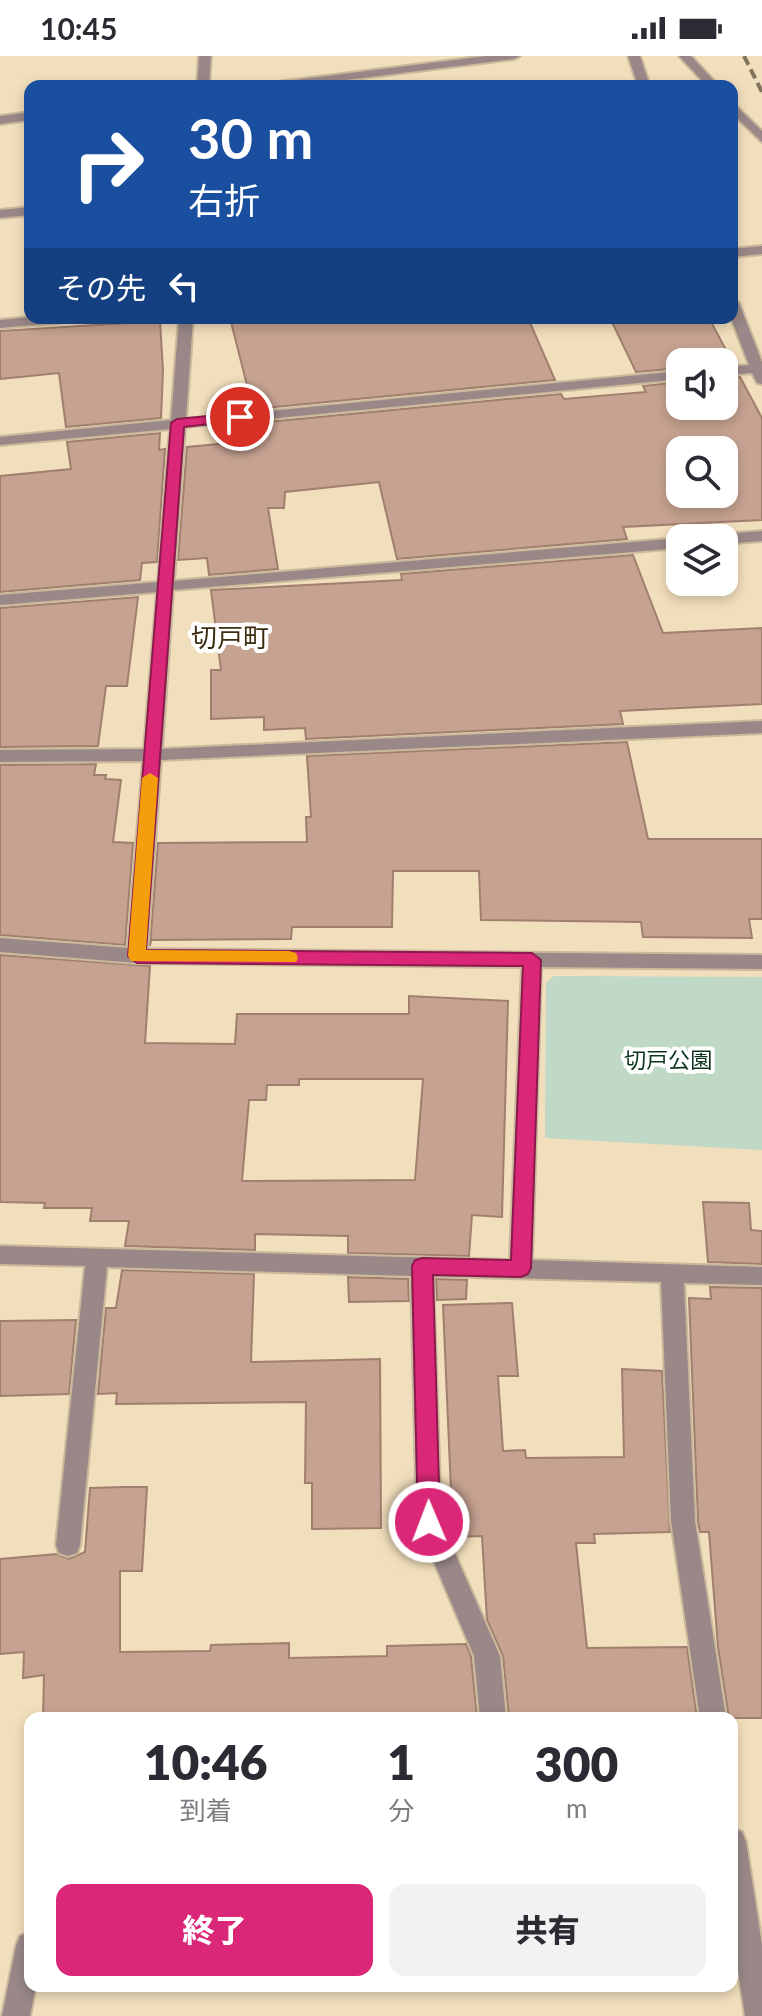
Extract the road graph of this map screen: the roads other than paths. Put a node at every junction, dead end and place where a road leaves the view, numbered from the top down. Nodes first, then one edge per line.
1 (205, 56) edge
2 (514, 56) edge
3 (634, 56) edge
4 (685, 56) edge
5 (203, 80) edge
6 (319, 80) edge
7 (642, 80) edge
8 (707, 80) edge
9 (738, 112) edge
10 (24, 117) edge
11 (0, 120) edge
12 (762, 138) edge
13 (24, 212) edge
14 (0, 214) edge
15 (762, 250) edge
16 (738, 252) edge
17 (738, 318) edge
18 (24, 322) edge
19 (0, 324) edge
20 (185, 324) edge
21 (738, 372) edge
22 (760, 374) edge
23 (666, 376) edge
24 (177, 423) junction
25 (0, 441) edge
26 (762, 536) edge
27 (738, 538) edge
28 (666, 544) edge
29 (165, 586) junction
30 (0, 600) edge
31 (762, 727) edge
32 (152, 755) junction
33 (0, 756) edge
34 (0, 945) edge
35 (137, 956) junction
36 (532, 960) junction
37 (762, 962) edge
38 (0, 1255) edge
39 (97, 1258) junction
40 (422, 1266) junction
41 (521, 1268) junction
42 (672, 1272) junction
43 (762, 1276) edge
44 (68, 1545) dead end
45 (492, 1712) edge
46 (712, 1712) edge
47 (738, 1881) edge
48 (24, 1976) edge
49 (16, 2016) edge
50 (759, 2016) edge

1 - 5 street
2 - 6 street
3 - 7 street
4 - 8 street
9 - 12 street
10 - 11 street
13 - 14 street
15 - 16 street
17 - 22 street
18 - 19 street
20 - 24 street
21 - 22 street
23 - 24 street
24 - 25 street
24 - 29 street
26 - 27 street
28 - 29 street
29 - 30 street
29 - 32 street
31 - 32 street
32 - 33 street
32 - 35 street
34 - 35 street
35 - 36 street
36 - 37 street
36 - 41 street
38 - 39 street
39 - 40 street
39 - 44 street
40 - 41 street
40 - 45 street
41 - 42 street
42 - 43 street
42 - 46 street
47 - 50 street
48 - 49 street

